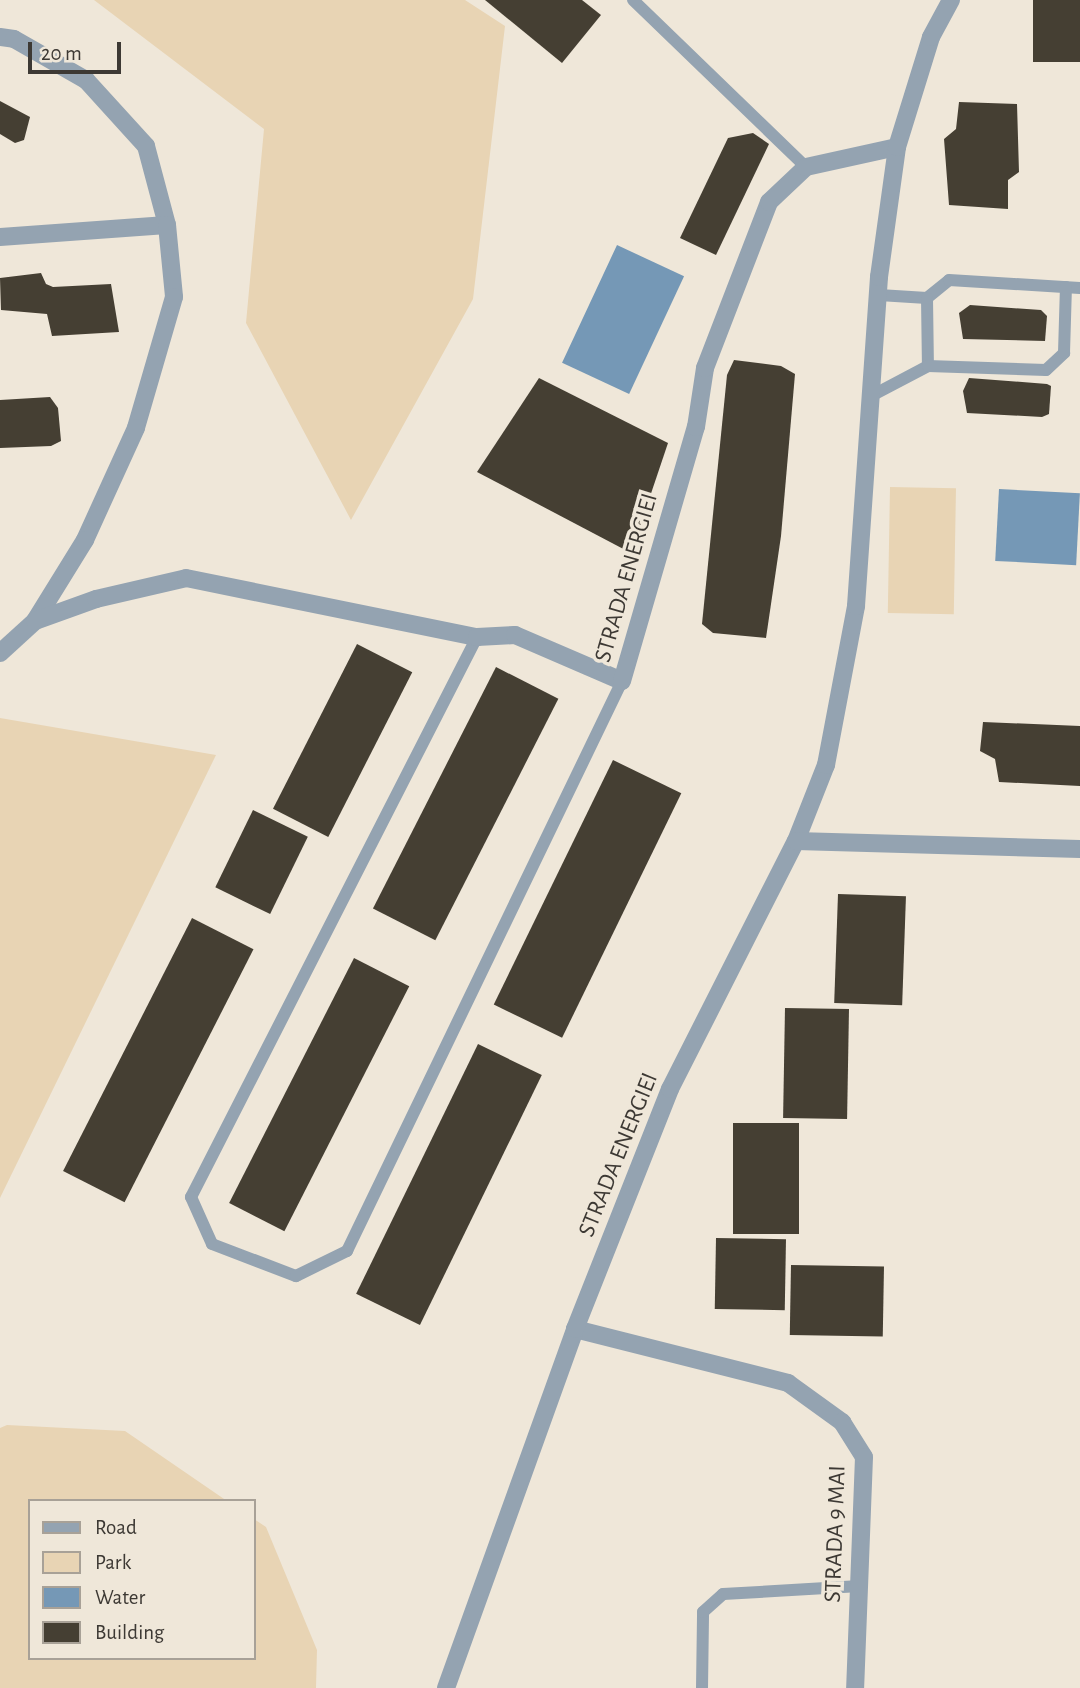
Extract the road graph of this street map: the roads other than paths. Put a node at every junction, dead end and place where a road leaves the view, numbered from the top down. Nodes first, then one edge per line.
1 (634, 0) edge
2 (951, 0) edge
3 (0, 37) edge
4 (897, 147) junction
5 (806, 167) junction
6 (167, 225) junction
7 (0, 237) edge
8 (1066, 288) junction
9 (1080, 288) edge
10 (878, 295) junction
11 (927, 298) junction
12 (928, 366) junction
13 (873, 395) junction
14 (36, 621) junction
15 (477, 637) junction
16 (0, 653) edge
17 (622, 681) junction
18 (796, 841) junction
19 (1080, 849) edge
20 (575, 1329) junction
21 (860, 1586) junction
22 (446, 1688) edge
23 (702, 1688) edge
24 (855, 1688) edge

1 - 5 lane
2 - 4 street, STRADA ENERGIEI
3 - 6 street
4 - 5 street
4 - 10 street, STRADA ENERGIEI
5 - 17 street, STRADA ENERGIEI
6 - 7 street
6 - 14 street
8 - 9 lane
8 - 11 lane
8 - 12 lane
10 - 11 lane
10 - 13 street, STRADA ENERGIEI
11 - 12 lane
12 - 13 lane
13 - 18 street, STRADA ENERGIEI
14 - 15 street, STRADA ENERGIEI
14 - 16 street, STRADA ENERGIEI
15 - 17 street, STRADA ENERGIEI
15 - 17 lane
18 - 19 street
18 - 20 street, STRADA ENERGIEI
20 - 21 street, STRADA 9 MAI
20 - 22 street, STRADA ENERGIEI
21 - 23 lane
21 - 24 street, STRADA 9 MAI

